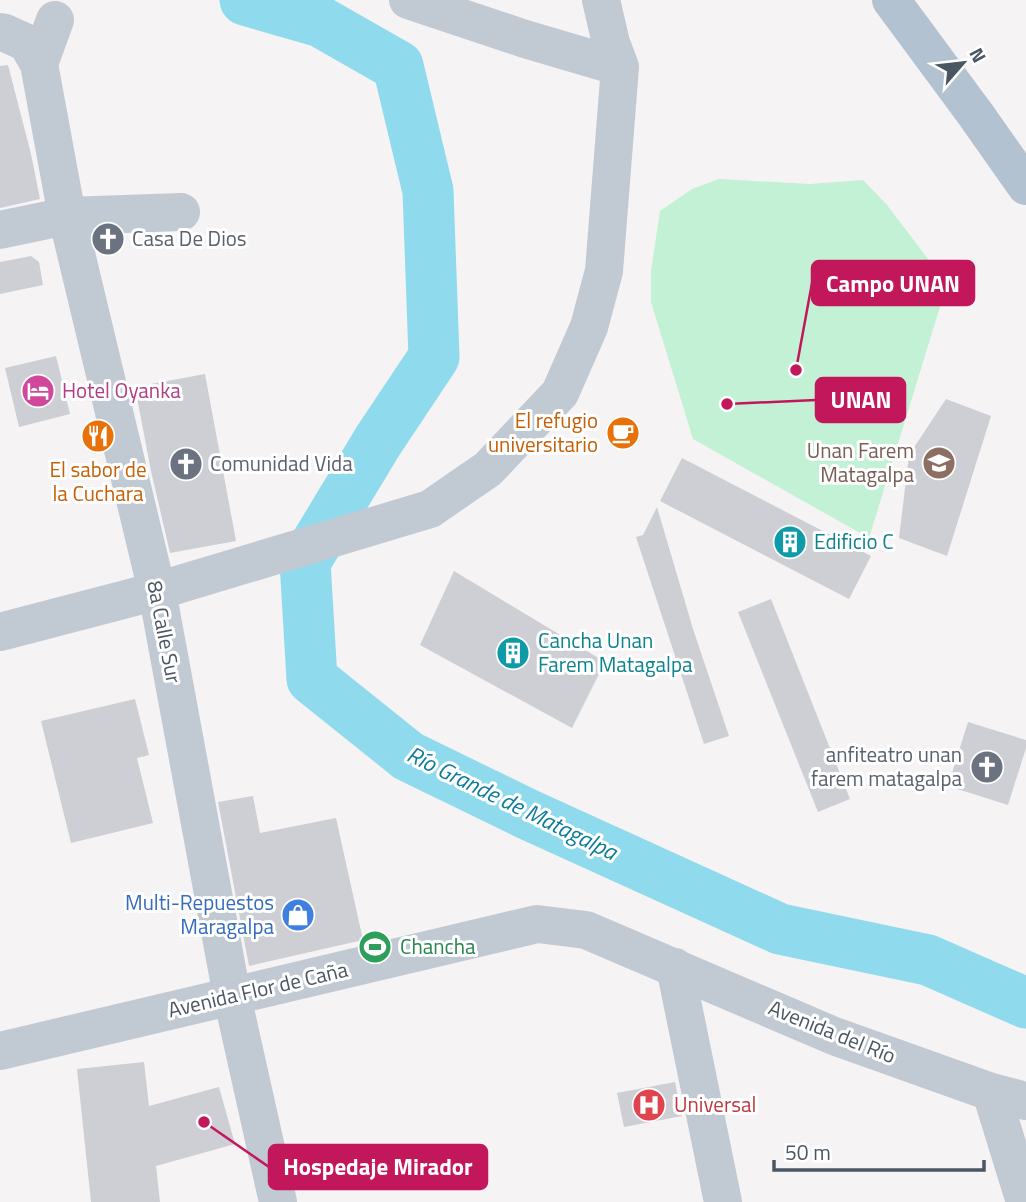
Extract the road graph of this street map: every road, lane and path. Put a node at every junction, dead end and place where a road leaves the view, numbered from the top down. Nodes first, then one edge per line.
1 (408, 0) edge
2 (601, 0) edge
3 (891, 0) edge
4 (55, 20) dead end
5 (0, 32) edge
6 (38, 64) junction
7 (620, 67) junction
8 (1026, 186) edge
9 (181, 212) dead end
10 (67, 216) junction
11 (0, 230) edge
12 (158, 591) junction
13 (0, 632) edge
14 (675, 967) junction
15 (232, 996) junction
16 (0, 1051) edge
17 (1008, 1097) edge
18 (278, 1202) edge
19 (723, 1202) edge
20 (1025, 1202) edge

1 - 7 street
2 - 7 street
3 - 8 main road
4 - 6 street
5 - 6 street
6 - 10 street, 8a Calle Sur
7 - 12 street
9 - 10 street
10 - 11 street
10 - 12 street, 8a Calle Sur
12 - 13 street
12 - 15 street, 8a Calle Sur
14 - 15 street, Avenida Flor de Caña
14 - 17 street, Avenida del Río
14 - 19 street
15 - 16 street, Avenida Flor de Caña
15 - 18 street, 8a Calle Sur
17 - 20 street

